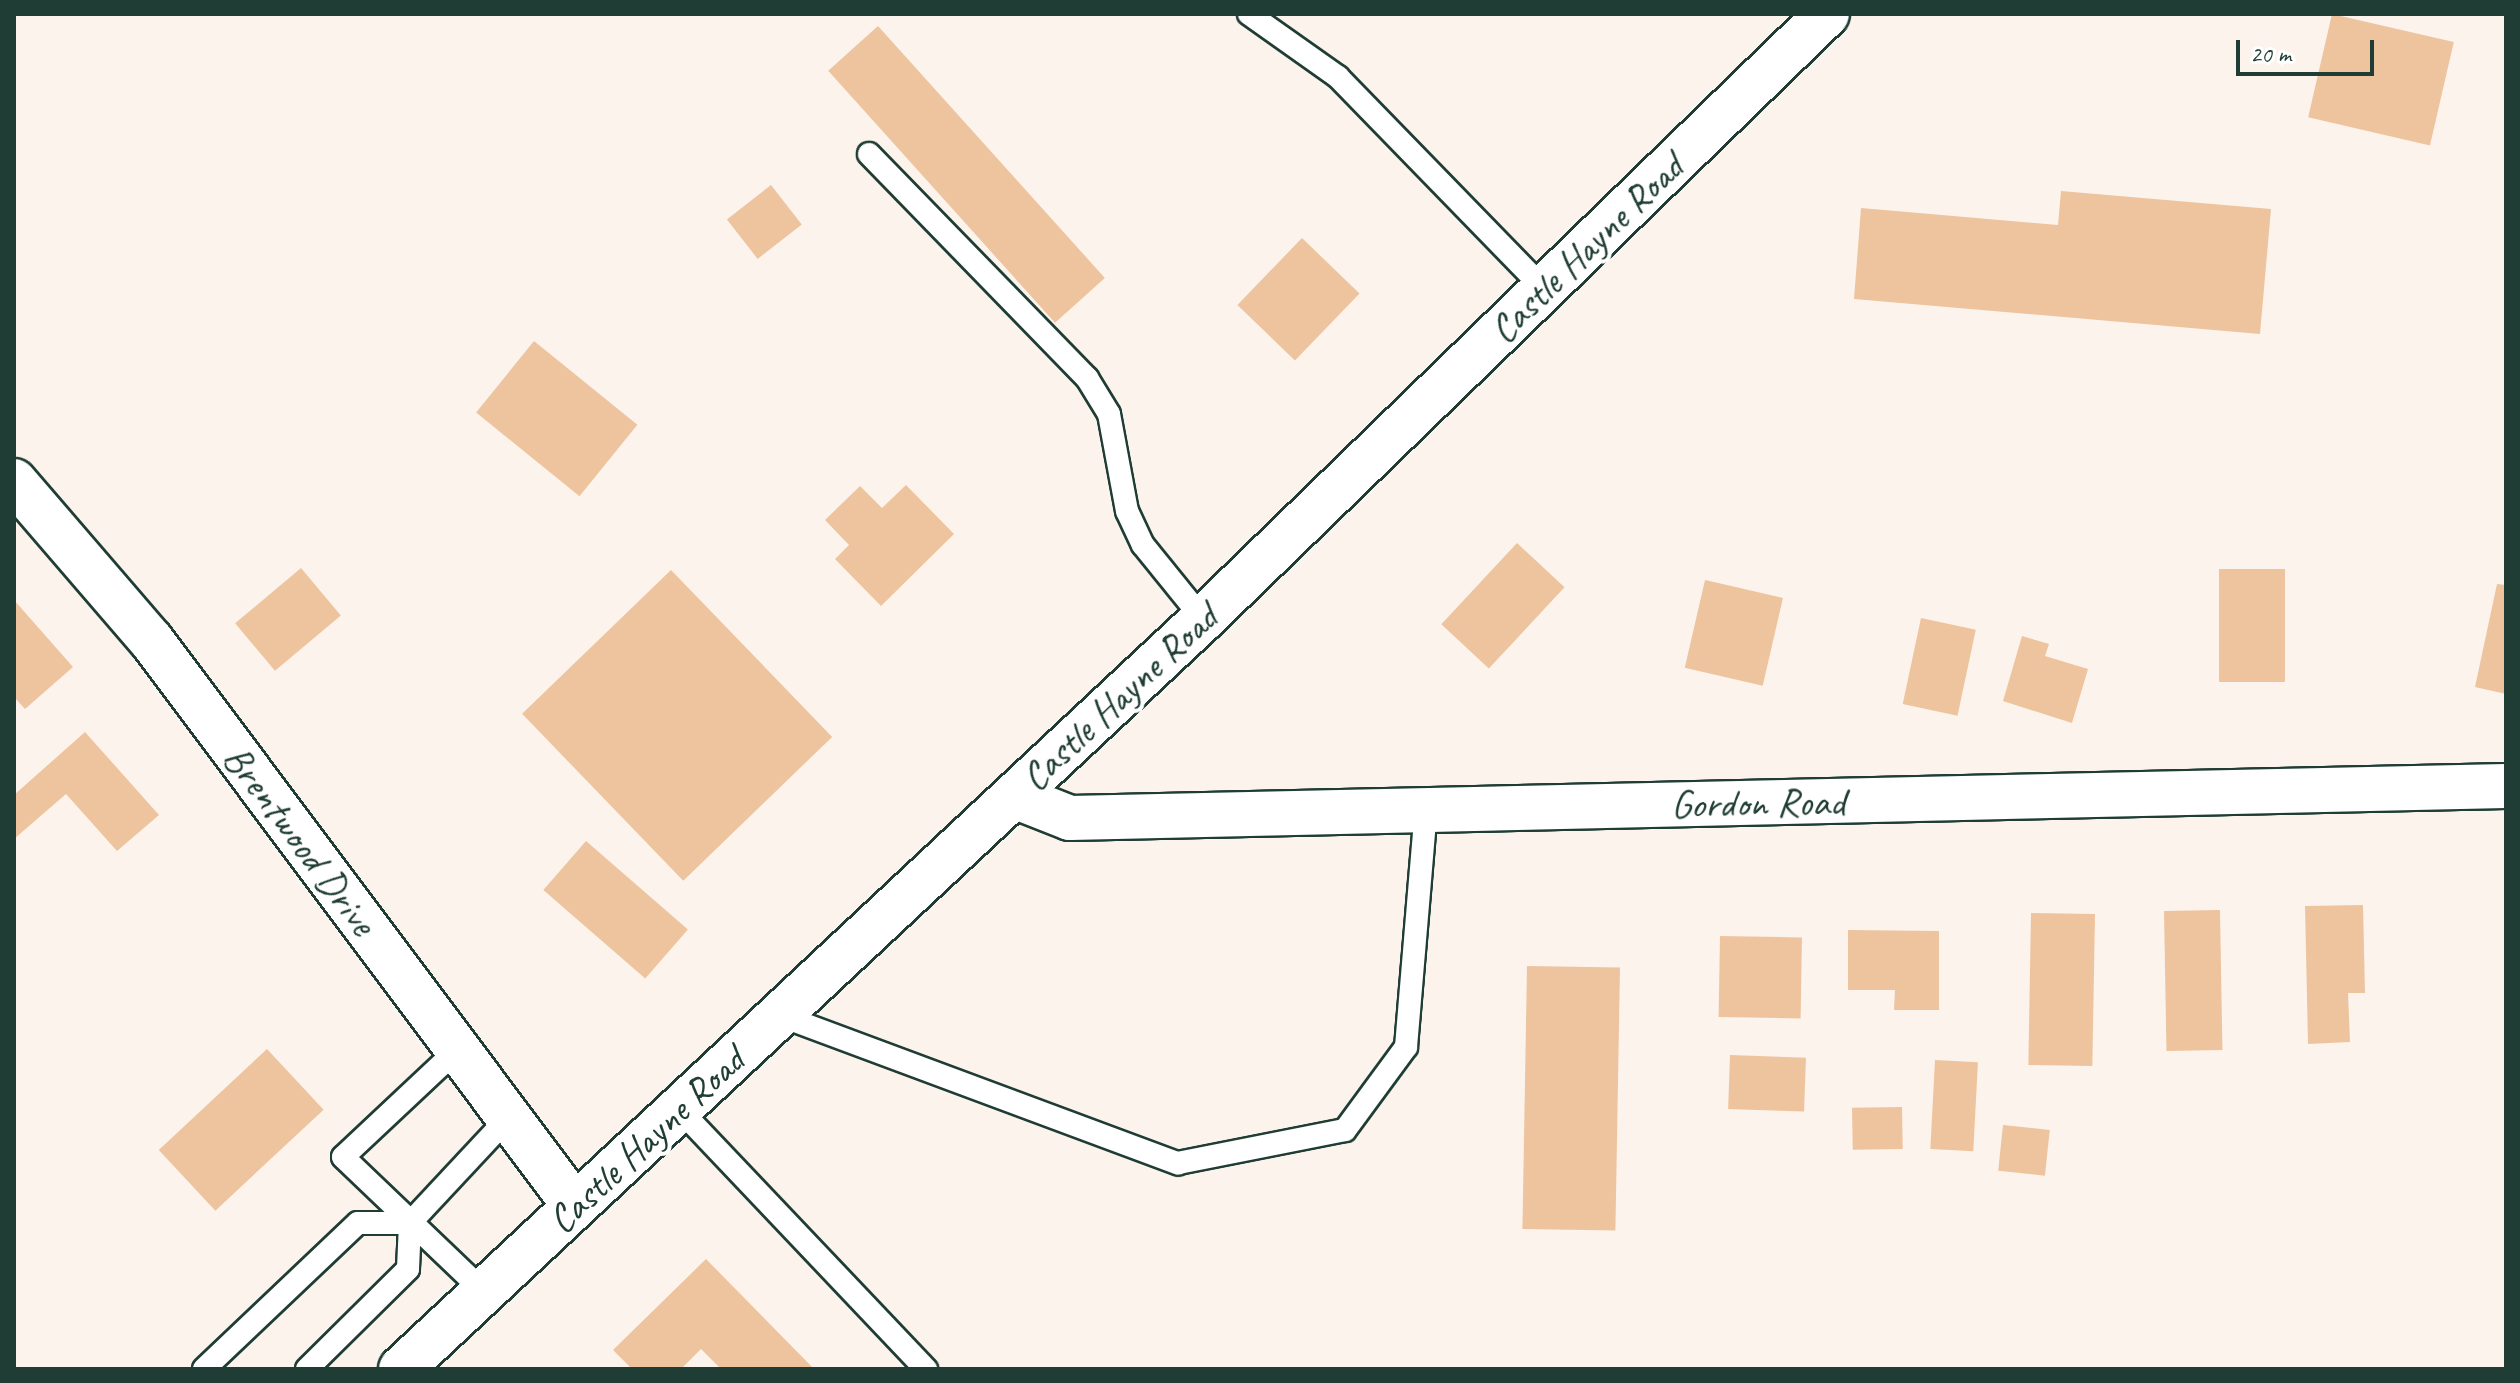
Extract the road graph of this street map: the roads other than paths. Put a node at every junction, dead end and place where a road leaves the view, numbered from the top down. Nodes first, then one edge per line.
1 (1249, 14) edge
2 (1827, 14) edge
3 (869, 154) dead end
4 (1543, 288) junction
5 (14, 481) edge
6 (1203, 619) junction
7 (2506, 786) edge
8 (1014, 796) junction
9 (1426, 810) junction
10 (779, 1015) junction
11 (457, 1050) junction
12 (679, 1109) junction
13 (509, 1117) junction
14 (575, 1206) junction
15 (410, 1223) junction
16 (483, 1291) junction
17 (204, 1369) edge
18 (307, 1369) edge
19 (401, 1369) edge
20 (926, 1369) edge

1 - 4 lane
2 - 4 street, Castle Hayne Road
3 - 6 lane
4 - 6 street, Castle Hayne Road
5 - 11 street, Brentwood Drive
6 - 8 street, Castle Hayne Road
7 - 9 street, Gordon Road
8 - 9 street, Gordon Road
8 - 10 street, Castle Hayne Road
9 - 10 lane
10 - 12 street, Castle Hayne Road
11 - 13 street, Brentwood Drive
11 - 15 lane
12 - 14 street, Castle Hayne Road
12 - 20 lane
13 - 14 street, Brentwood Drive
13 - 15 lane
14 - 16 street, Castle Hayne Road
15 - 16 lane
15 - 17 lane
15 - 18 lane
16 - 19 street, Castle Hayne Road

